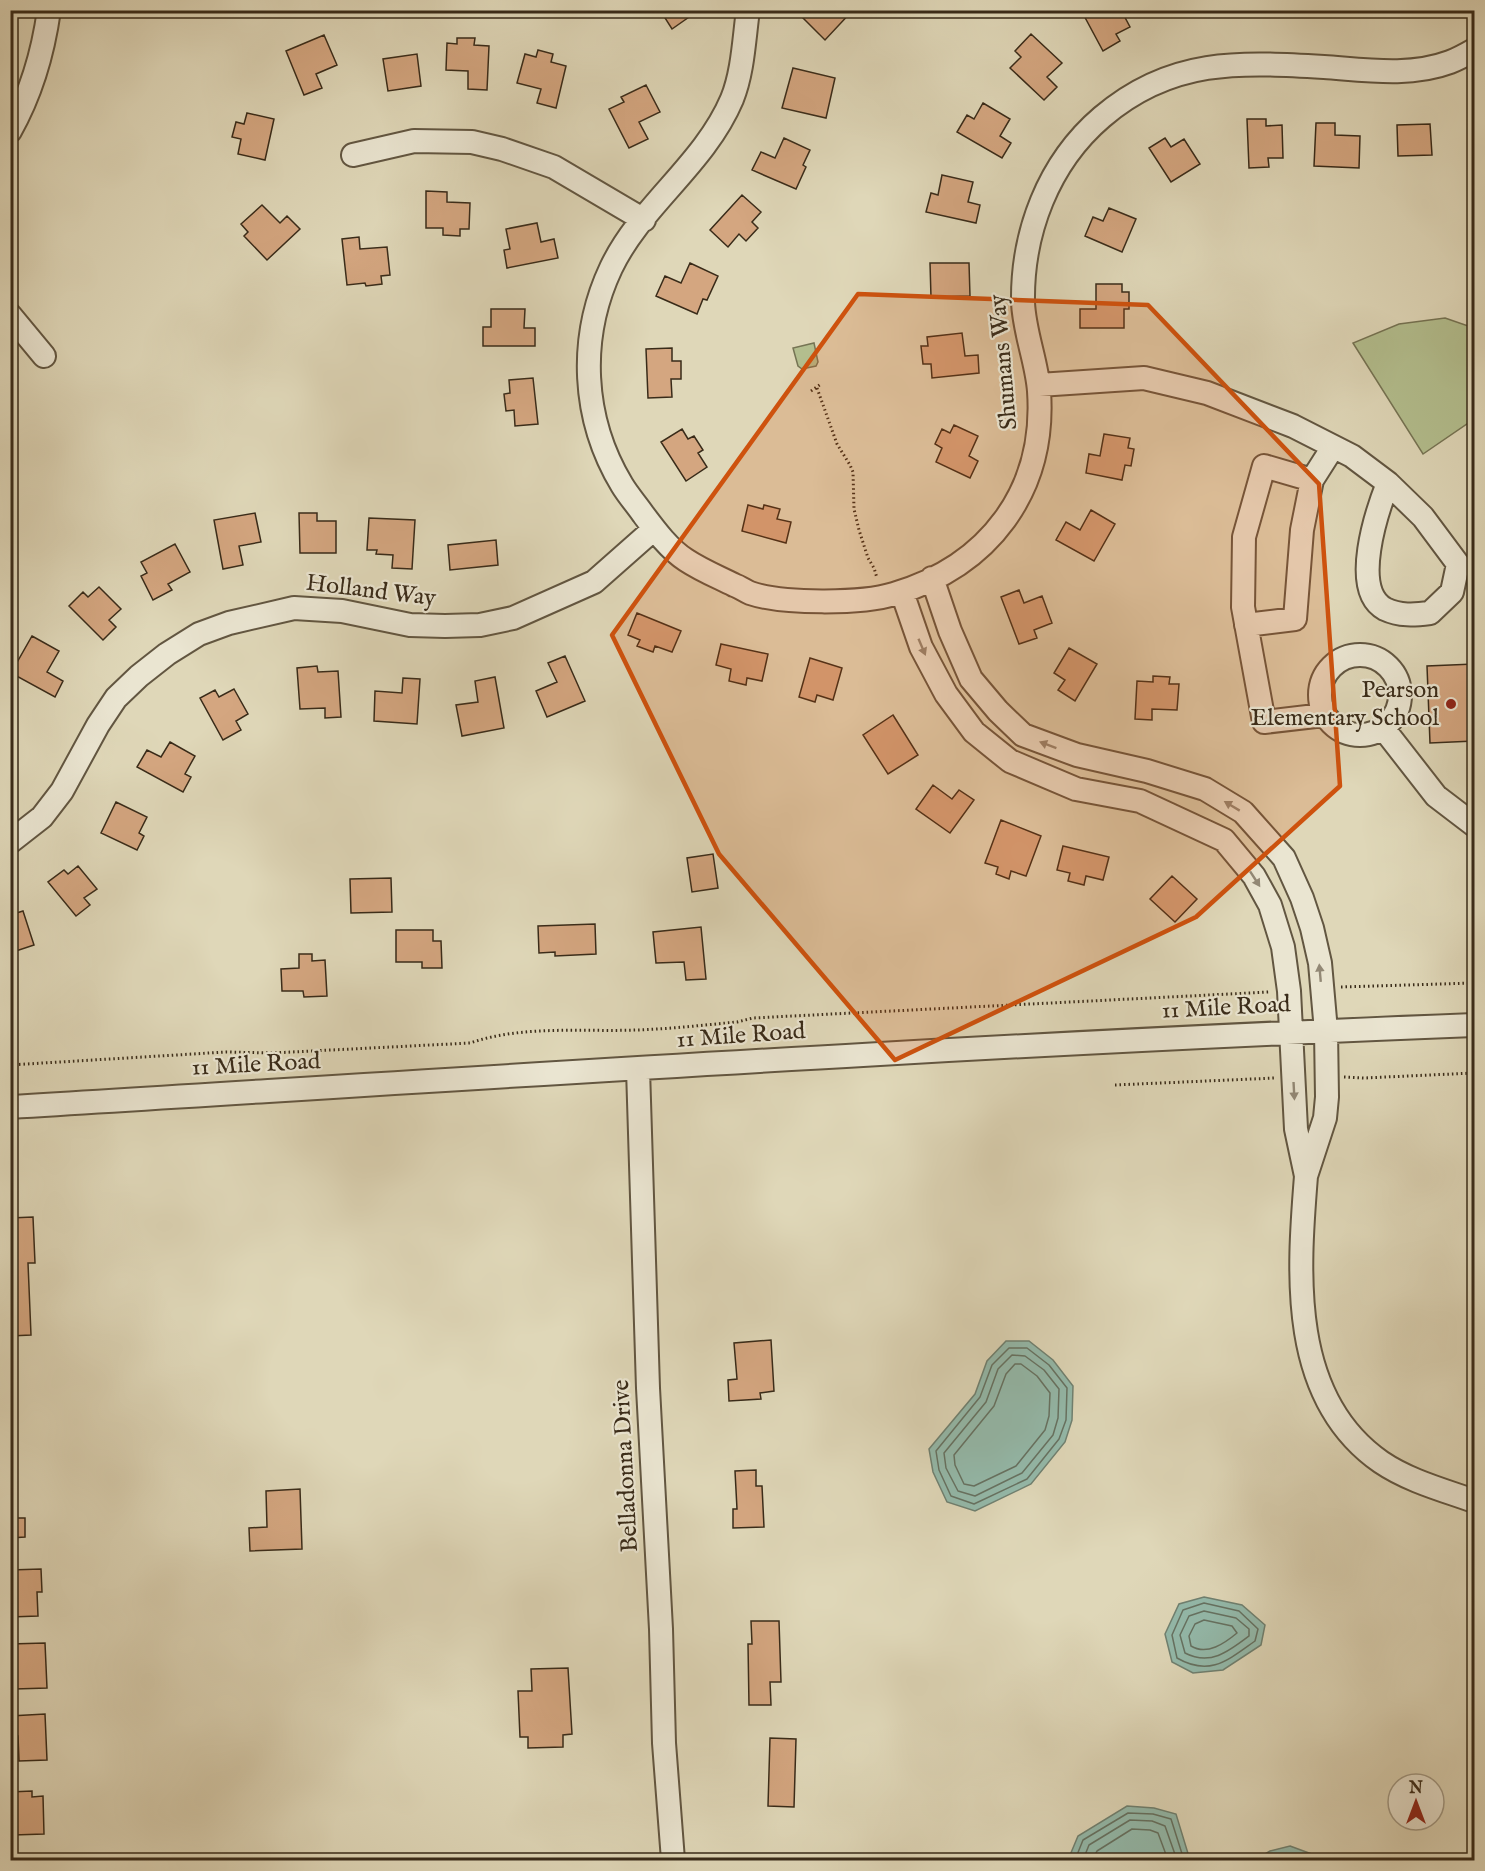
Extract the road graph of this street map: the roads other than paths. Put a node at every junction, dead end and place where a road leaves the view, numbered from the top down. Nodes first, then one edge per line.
1 (49, 10) edge
2 (748, 10) edge
3 (1474, 50) edge
4 (10, 131) edge
5 (353, 155) dead end
6 (644, 220) junction
7 (10, 315) edge
8 (44, 356) dead end
9 (1039, 386) junction
10 (1333, 447) junction
11 (1312, 480) junction
12 (1389, 483) junction
13 (654, 529) junction
14 (932, 578) junction
15 (892, 595) junction
16 (1246, 625) junction
17 (971, 679) junction
18 (946, 694) junction
19 (1324, 715) junction
20 (1383, 728) junction
21 (1023, 735) junction
22 (1010, 761) junction
23 (1147, 771) junction
24 (1140, 801) junction
25 (1474, 825) edge
26 (10, 842) edge
27 (1302, 898) junction
28 (1270, 905) junction
29 (1474, 1025) edge
30 (1326, 1031) junction
31 (1290, 1032) junction
32 (638, 1069) junction
33 (10, 1107) edge
34 (1306, 1176) junction
35 (1474, 1501) edge
36 (673, 1860) edge

1 - 4 street
2 - 6 street
3 - 9 street, Shumans Way
5 - 6 street
6 - 13 street
7 - 8 street
9 - 10 street
9 - 14 street, Shumans Way
10 - 11 street
10 - 12 street
11 - 16 street
11 - 16 street
12 - 12 street
13 - 15 street
13 - 26 street, Holland Way
14 - 15 street, Shumans Way
14 - 17 street
15 -> 18 street
16 - 19 street
17 - 18 street
17 - 21 street
18 - 22 street
19 - 20 street
19 - 20 street
20 - 25 street
21 - 22 street
23 -> 21 street
22 - 24 street
23 - 24 street
27 -> 23 street
24 -> 28 street
27 - 28 street
30 -> 27 street
28 - 31 street
29 - 30 street, 11 Mile Road
30 - 31 street, 11 Mile Road
30 - 34 street
31 - 32 street, 11 Mile Road
31 -> 34 street
32 - 33 street, 11 Mile Road
32 - 36 street, Belladonna Drive
34 - 35 street

